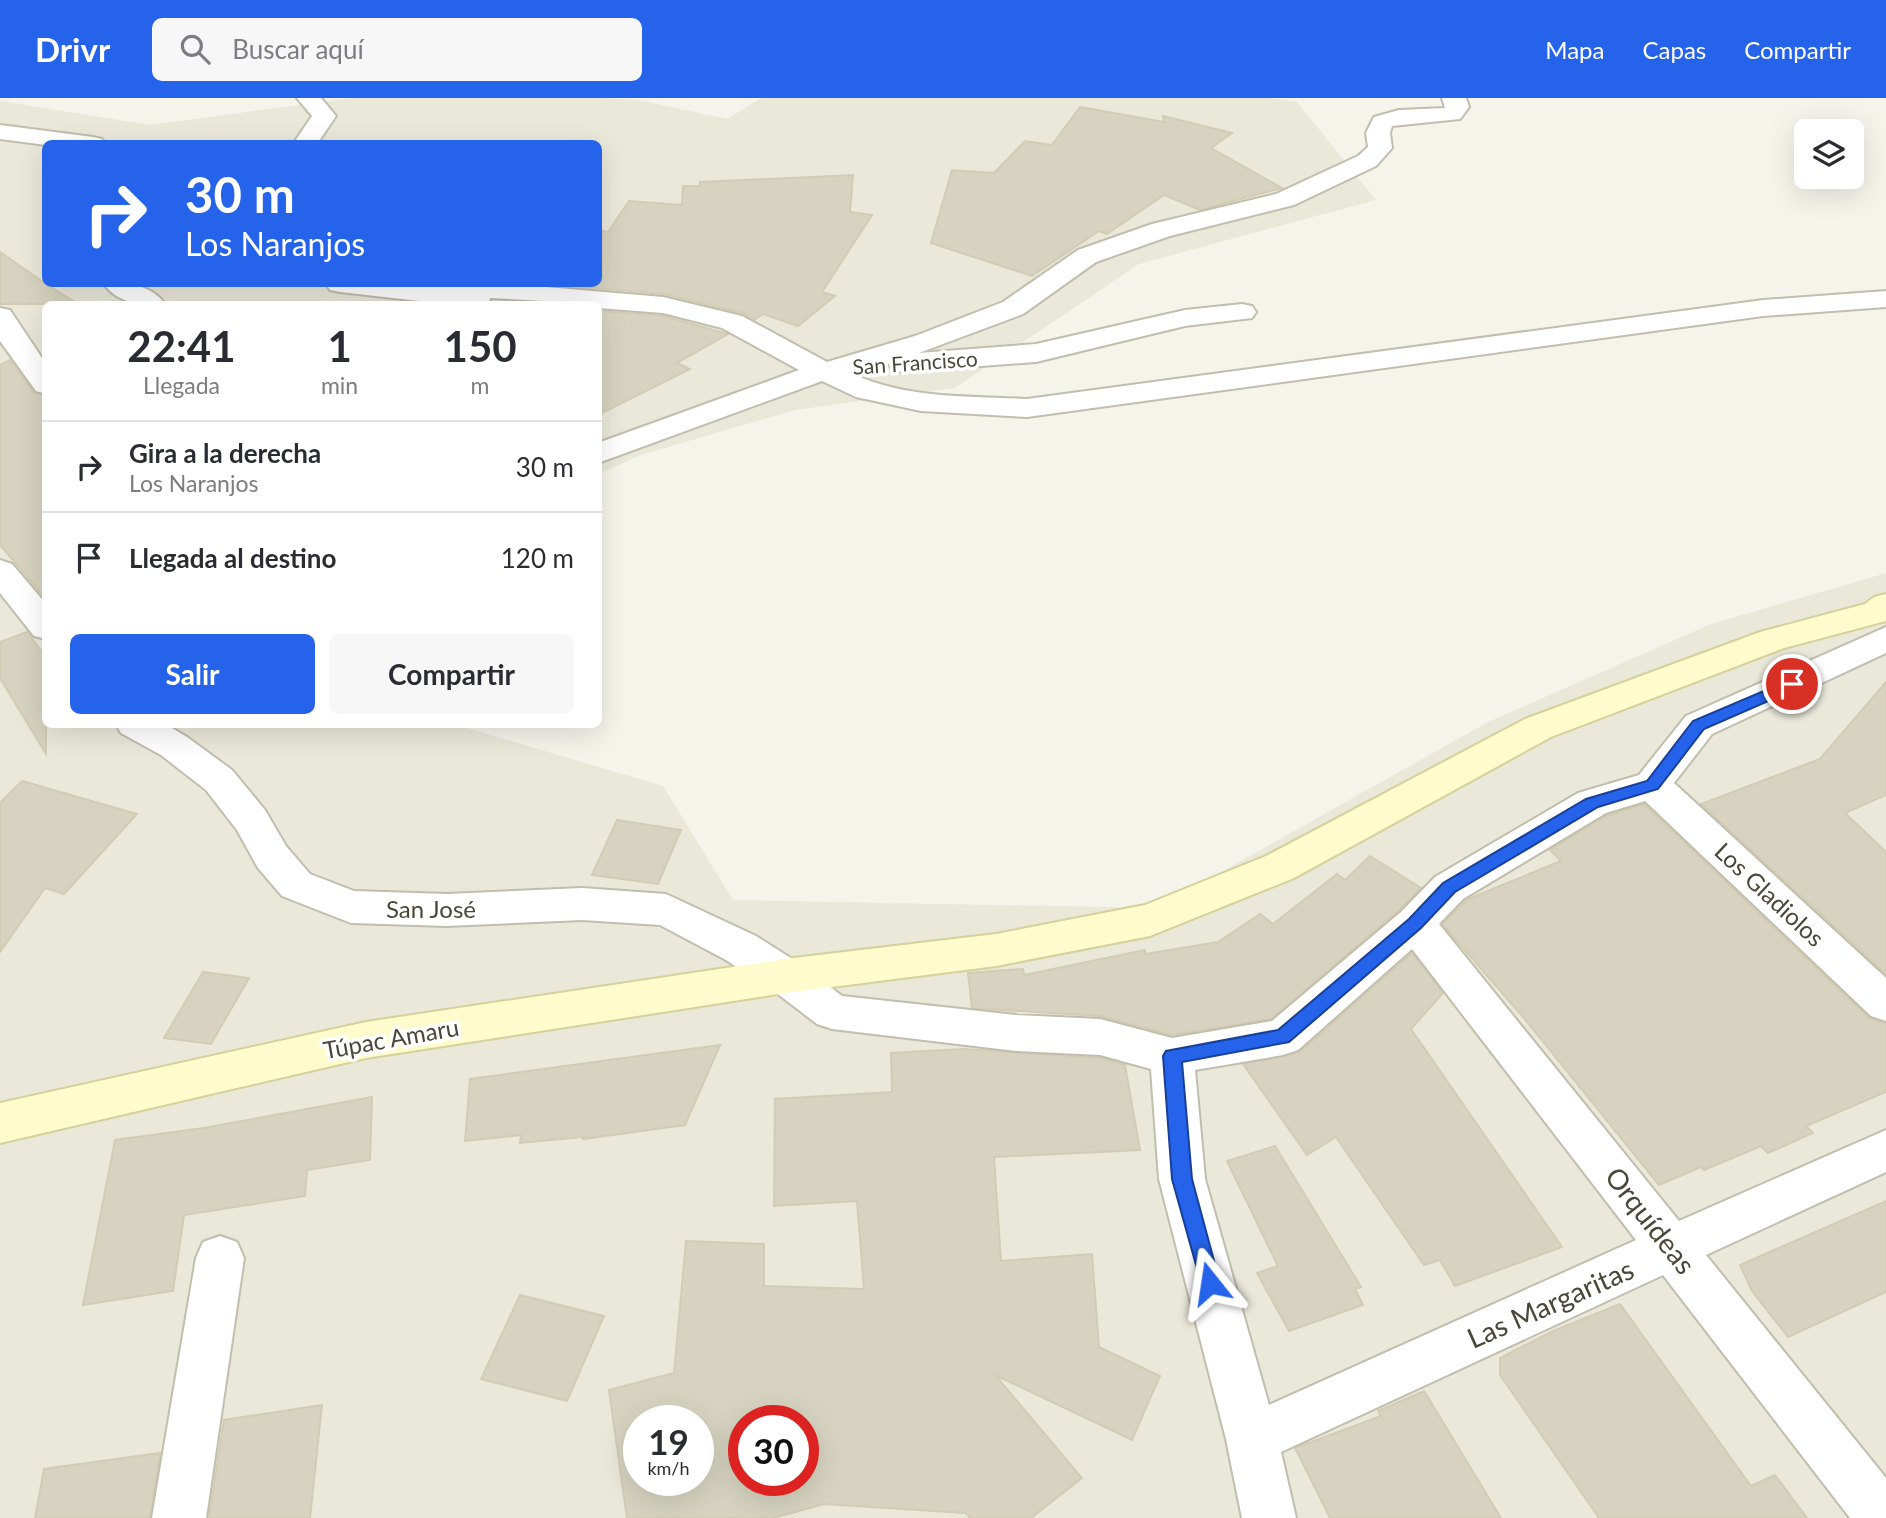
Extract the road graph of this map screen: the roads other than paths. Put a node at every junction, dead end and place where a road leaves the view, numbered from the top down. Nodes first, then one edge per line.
1 (309, 98) edge
2 (1432, 98) edge
3 (1454, 98) edge
4 (1400, 115) junction
5 (0, 132) edge
6 (62, 140) edge
7 (308, 140) edge
8 (123, 287) edge
9 (368, 287) edge
10 (465, 287) edge
11 (561, 295) junction
12 (1886, 299) edge
13 (146, 301) edge
14 (497, 301) edge
15 (543, 301) edge
16 (1242, 312) dead end
17 (0, 316) edge
18 (833, 370) junction
19 (42, 379) edge
20 (602, 453) edge
21 (0, 571) edge
22 (23, 605) edge
23 (1886, 605) edge
24 (42, 624) edge
25 (1886, 639) edge
26 (141, 728) edge
27 (1652, 785) junction
28 (1415, 923) junction
29 (785, 976) junction
30 (1886, 1004) edge
31 (1172, 1056) junction
32 (0, 1123) edge
33 (1886, 1150) edge
34 (1673, 1247) junction
35 (220, 1258) dead end
36 (1252, 1439) junction
37 (179, 1518) edge
38 (1269, 1518) edge
39 (1884, 1518) edge

1 - 7 street
2 - 4 street
3 - 4 street
4 - 18 street
5 - 6 street
8 - 13 street
9 - 14 street
10 - 11 street
11 - 15 street
11 - 18 street
12 - 18 street
16 - 18 street, San Francisco
17 - 19 street
18 - 20 street, San Francisco
21 - 22 street
22 - 24 street
23 - 29 street, Túpac Amaru
25 - 27 street
26 - 29 street, San José
27 - 28 street
27 - 30 street, Los Gladiolos
28 - 31 street
28 - 34 street, Orquídeas
29 - 31 street, San José
29 - 32 street, Túpac Amaru
31 - 36 street
33 - 34 street, Las Margaritas
34 - 36 street, Las Margaritas
34 - 39 street, Orquídeas
35 - 37 street
36 - 38 street

